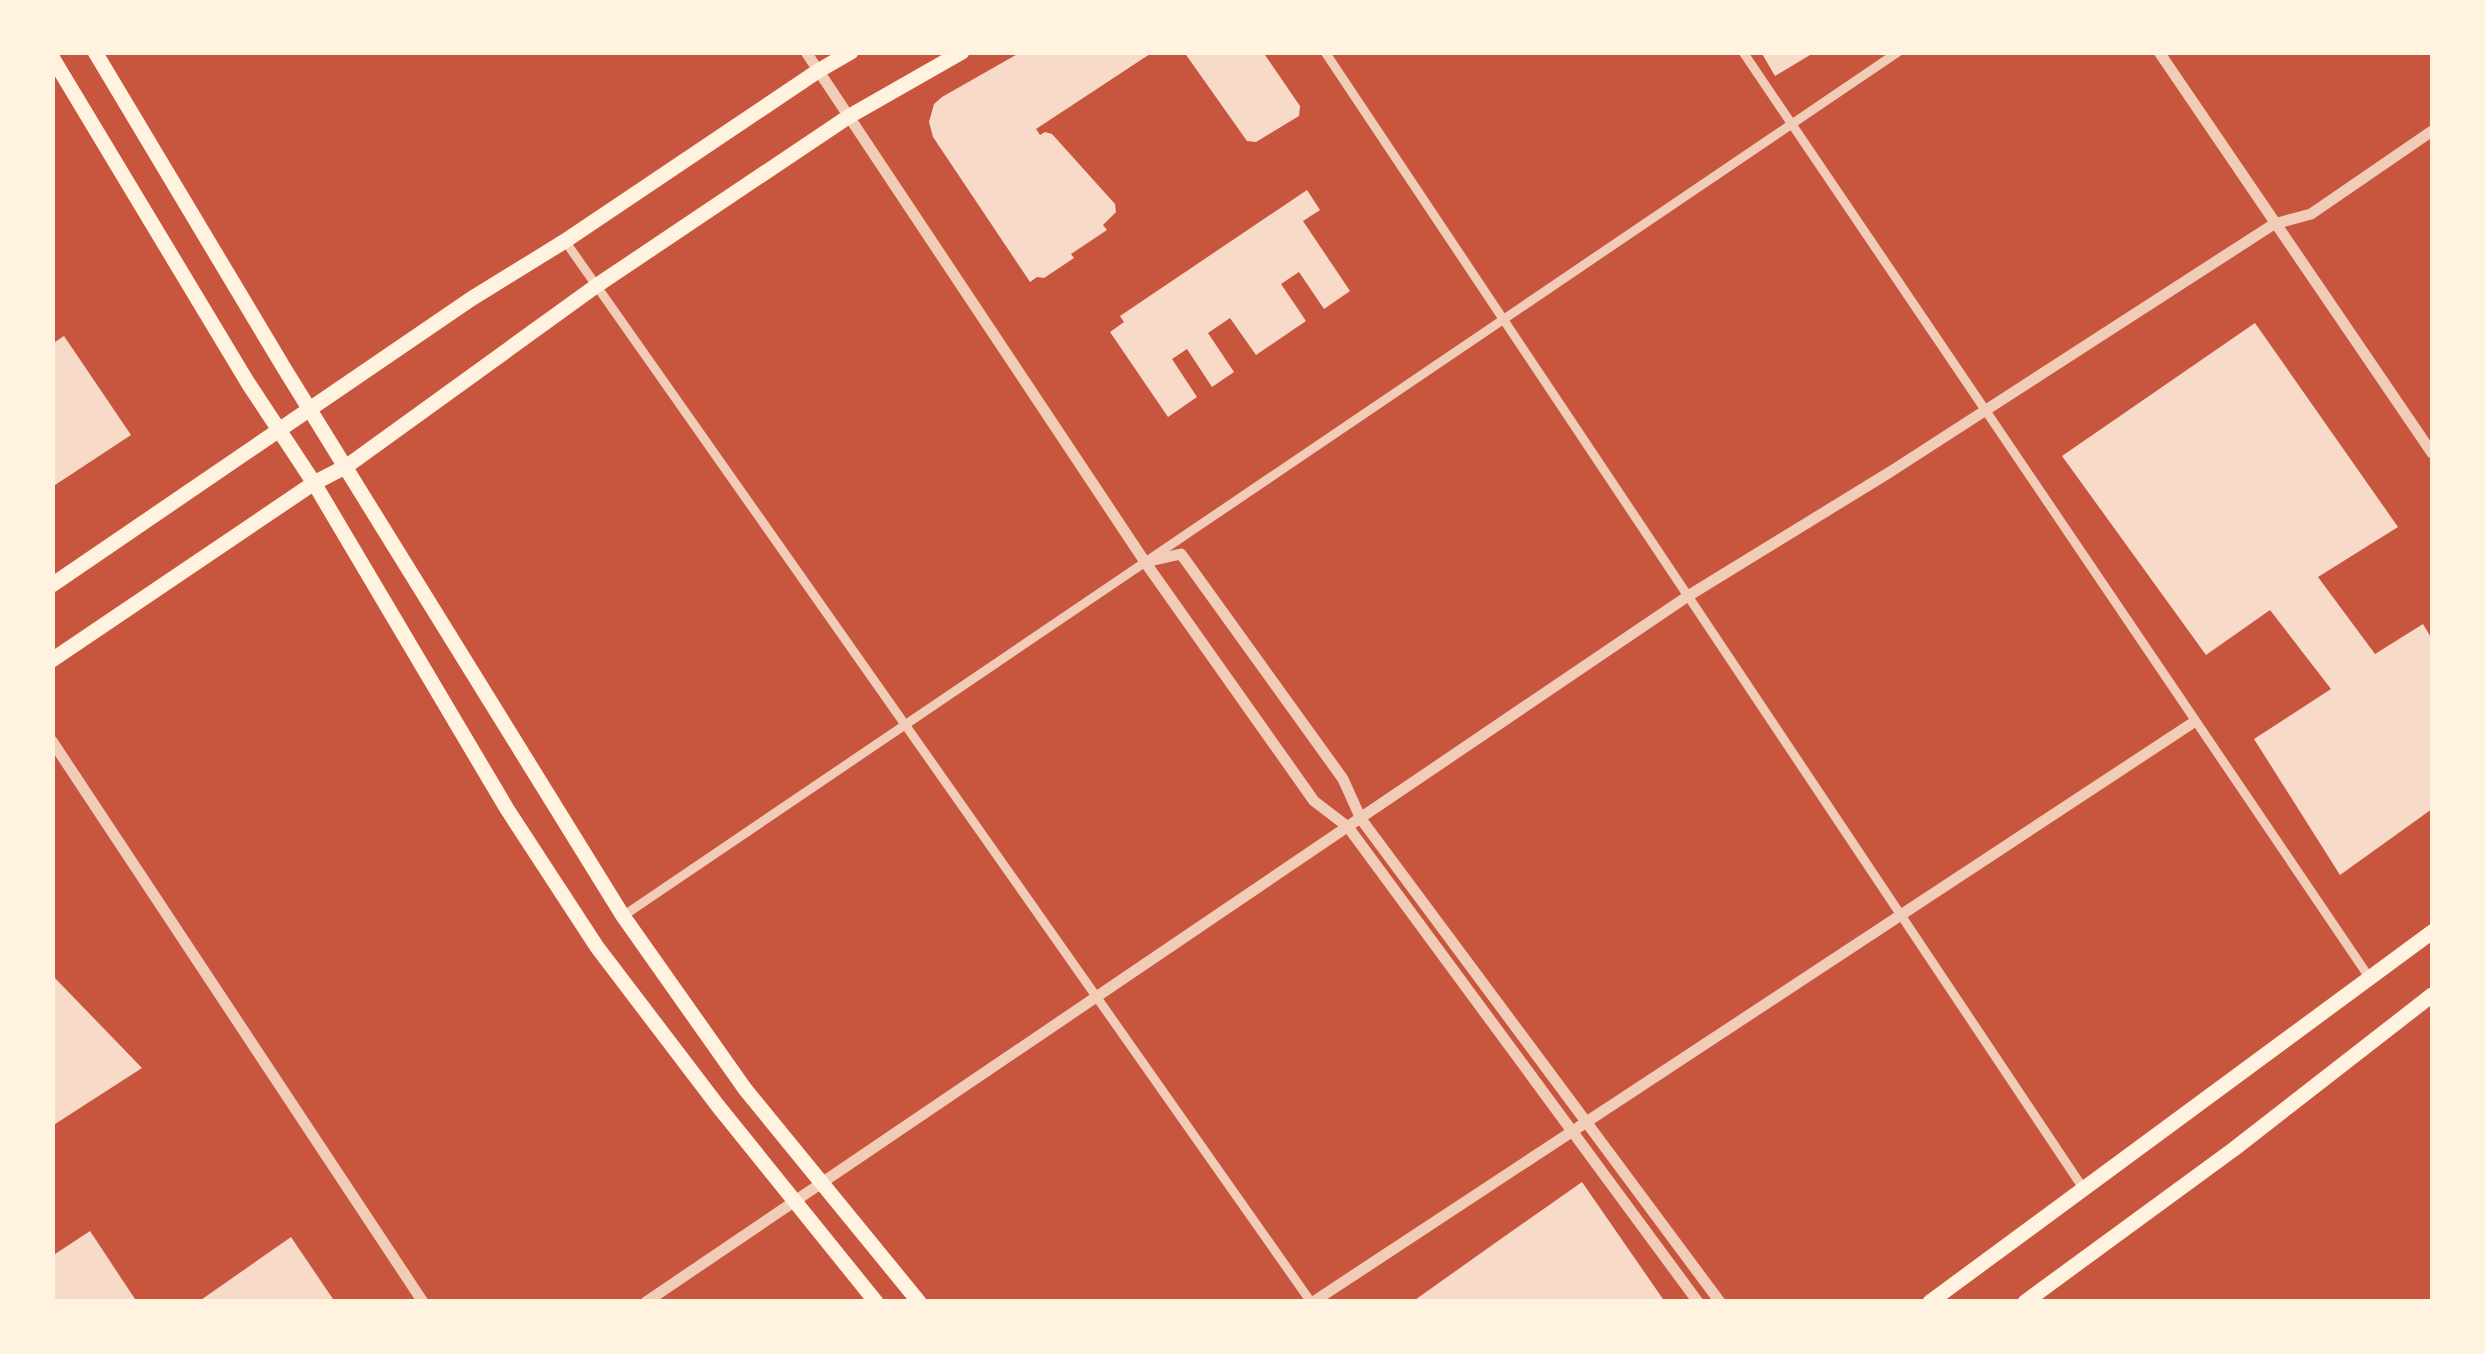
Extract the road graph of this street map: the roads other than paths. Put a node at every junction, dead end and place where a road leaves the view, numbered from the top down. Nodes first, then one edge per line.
1 (95, 52) edge
2 (806, 52) edge
3 (851, 52) edge
4 (962, 52) edge
5 (1325, 52) edge
6 (1742, 52) edge
7 (1898, 52) edge
8 (2160, 52) edge
9 (52, 56) edge
10 (818, 71) junction
11 (848, 116) junction
12 (1791, 125) junction
13 (2432, 132) edge
14 (2277, 223) junction
15 (564, 241) junction
16 (596, 286) junction
17 (1504, 319) junction
18 (311, 410) junction
19 (1985, 412) junction
20 (279, 431) junction
21 (2432, 453) edge
22 (346, 466) junction
23 (314, 483) junction
24 (1146, 562) junction
25 (52, 585) edge
26 (1688, 596) junction
27 (52, 660) edge
28 (2194, 722) junction
29 (904, 726) junction
30 (52, 741) edge
31 (1361, 819) junction
32 (1348, 827) junction
33 (1900, 915) junction
34 (623, 916) junction
35 (2432, 932) edge
36 (2369, 977) junction
37 (1096, 995) junction
38 (2432, 995) edge
39 (1586, 1122) junction
40 (1572, 1131) junction
41 (820, 1182) junction
42 (2082, 1188) junction
43 (792, 1200) junction
44 (423, 1302) edge
45 (646, 1302) edge
46 (876, 1302) edge
47 (919, 1302) edge
48 (1312, 1302) edge
49 (1698, 1302) edge
50 (1720, 1302) edge
51 (1930, 1302) edge
52 (2025, 1302) edge

1 - 18 main road
2 - 10 street
3 - 10 main road
4 - 11 main road
5 - 17 street
6 - 12 street
7 - 12 street
8 - 14 street
9 - 20 main road
10 - 11 street
10 - 15 main road
11 - 16 main road
11 - 24 street
12 - 17 street
12 - 19 street
13 - 14 street
14 - 19 street
14 - 21 street
15 - 16 street
15 - 18 main road
16 - 22 main road
16 - 29 street
17 - 24 street
17 - 26 street
18 - 20 main road
18 - 22 main road
19 - 26 street
19 - 28 street
20 - 23 main road
20 - 25 main road
22 - 23 main road
22 - 34 main road
23 - 27 main road
23 - 43 main road
24 - 29 street
24 - 31 street
24 - 32 street
26 - 31 street
26 - 33 street
28 - 33 street
28 - 36 street
29 - 34 street
29 - 37 street
30 - 44 street
31 - 32 street
31 - 39 street
32 - 37 street
32 - 40 street
33 - 39 street
33 - 42 street
34 - 41 main road
35 - 36 main road
36 - 42 main road
37 - 41 street
37 - 48 street
38 - 52 main road
39 - 40 street
39 - 50 street
40 - 48 street
40 - 49 street
41 - 43 street
41 - 47 main road
42 - 51 main road
43 - 45 street
43 - 46 main road

